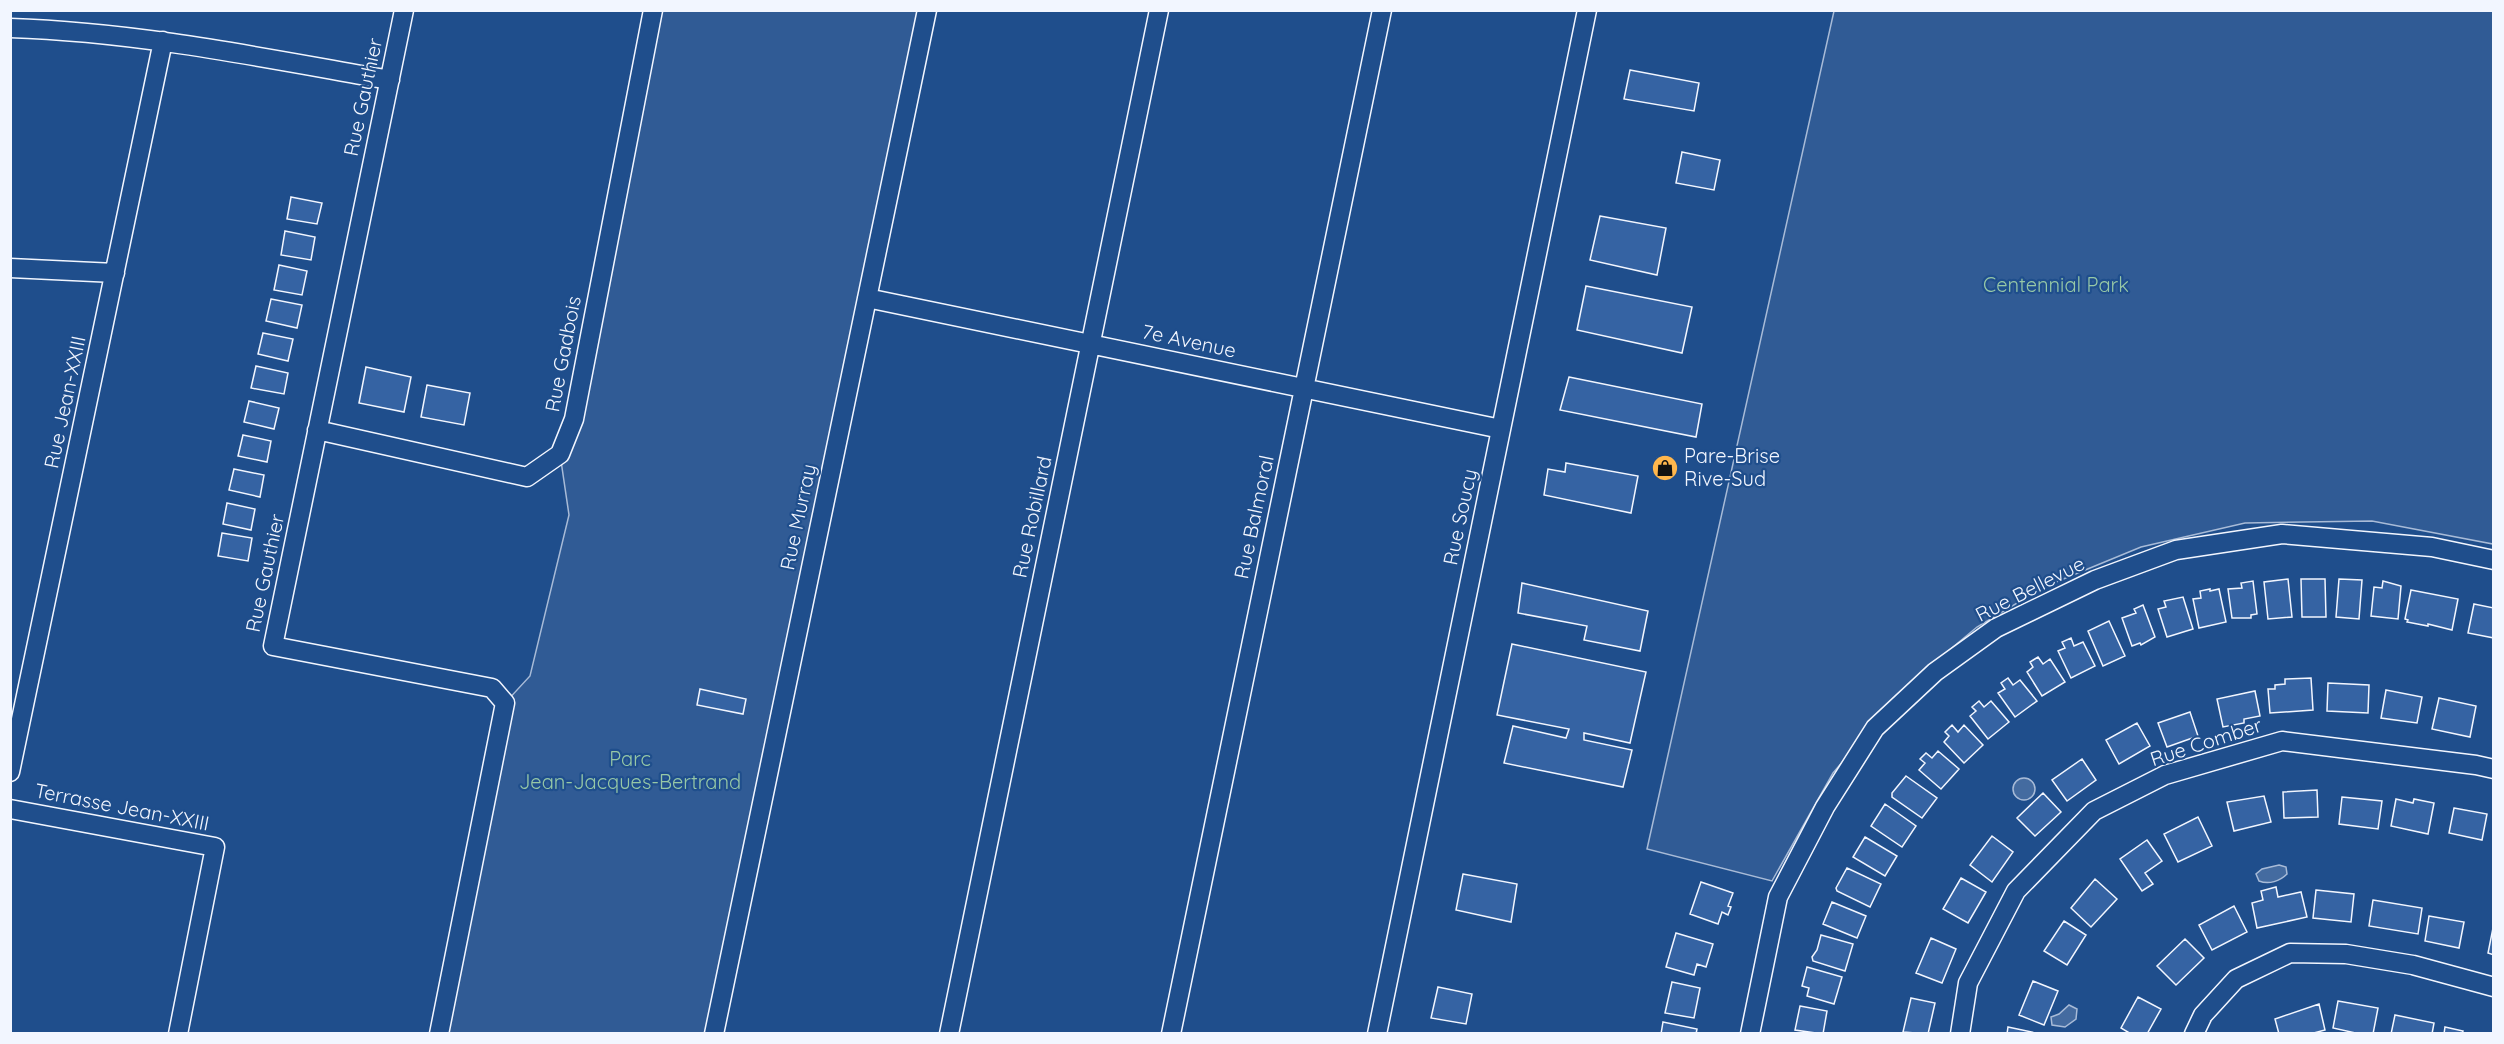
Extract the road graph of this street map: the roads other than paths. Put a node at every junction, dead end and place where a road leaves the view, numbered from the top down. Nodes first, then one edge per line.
1 (404, 10) edge
2 (653, 10) edge
3 (927, 10) edge
4 (1159, 10) edge
5 (1382, 10) edge
6 (1587, 10) edge
7 (10, 28) edge
8 (163, 41) junction
9 (390, 80) junction
10 (10, 268) edge
11 (115, 273) junction
12 (867, 298) junction
13 (1090, 344) junction
14 (1304, 388) junction
15 (1501, 429) junction
16 (317, 430) junction
17 (2493, 560) edge
18 (2493, 769) edge
19 (10, 772) edge
20 (10, 809) edge
21 (2493, 987) edge
22 (178, 1034) edge
23 (439, 1034) edge
24 (714, 1034) edge
25 (949, 1034) edge
26 (1171, 1034) edge
27 (1377, 1034) edge
28 (1750, 1034) edge
29 (1960, 1034) edge
30 (2194, 1034) edge

1 - 9 street, Rue Gauthier
2 - 16 street, Rue Gadbois
3 - 12 street, Rue Murray
4 - 13 street, Rue Robillard
5 - 14 street, Rue Balmoral
6 - 15 street, Rue Soucy
7 - 8 street
8 - 9 street
8 - 11 street, Rue Jean-XXIII
9 - 16 street, Rue Gauthier
10 - 11 street
11 - 19 street, Rue Jean-XXIII
12 - 13 street, 7e Avenue
12 - 24 street, Rue Murray
13 - 14 street, 7e Avenue
13 - 25 street, Rue Robillard
14 - 15 street, 7e Avenue
14 - 26 street, Rue Balmoral
15 - 27 street, Rue Soucy
16 - 23 street, Rue Gauthier
17 - 28 street, Rue Bellevue
18 - 29 street, Rue Comber
20 - 22 street, Terrasse Jean-XXIII
21 - 30 street

